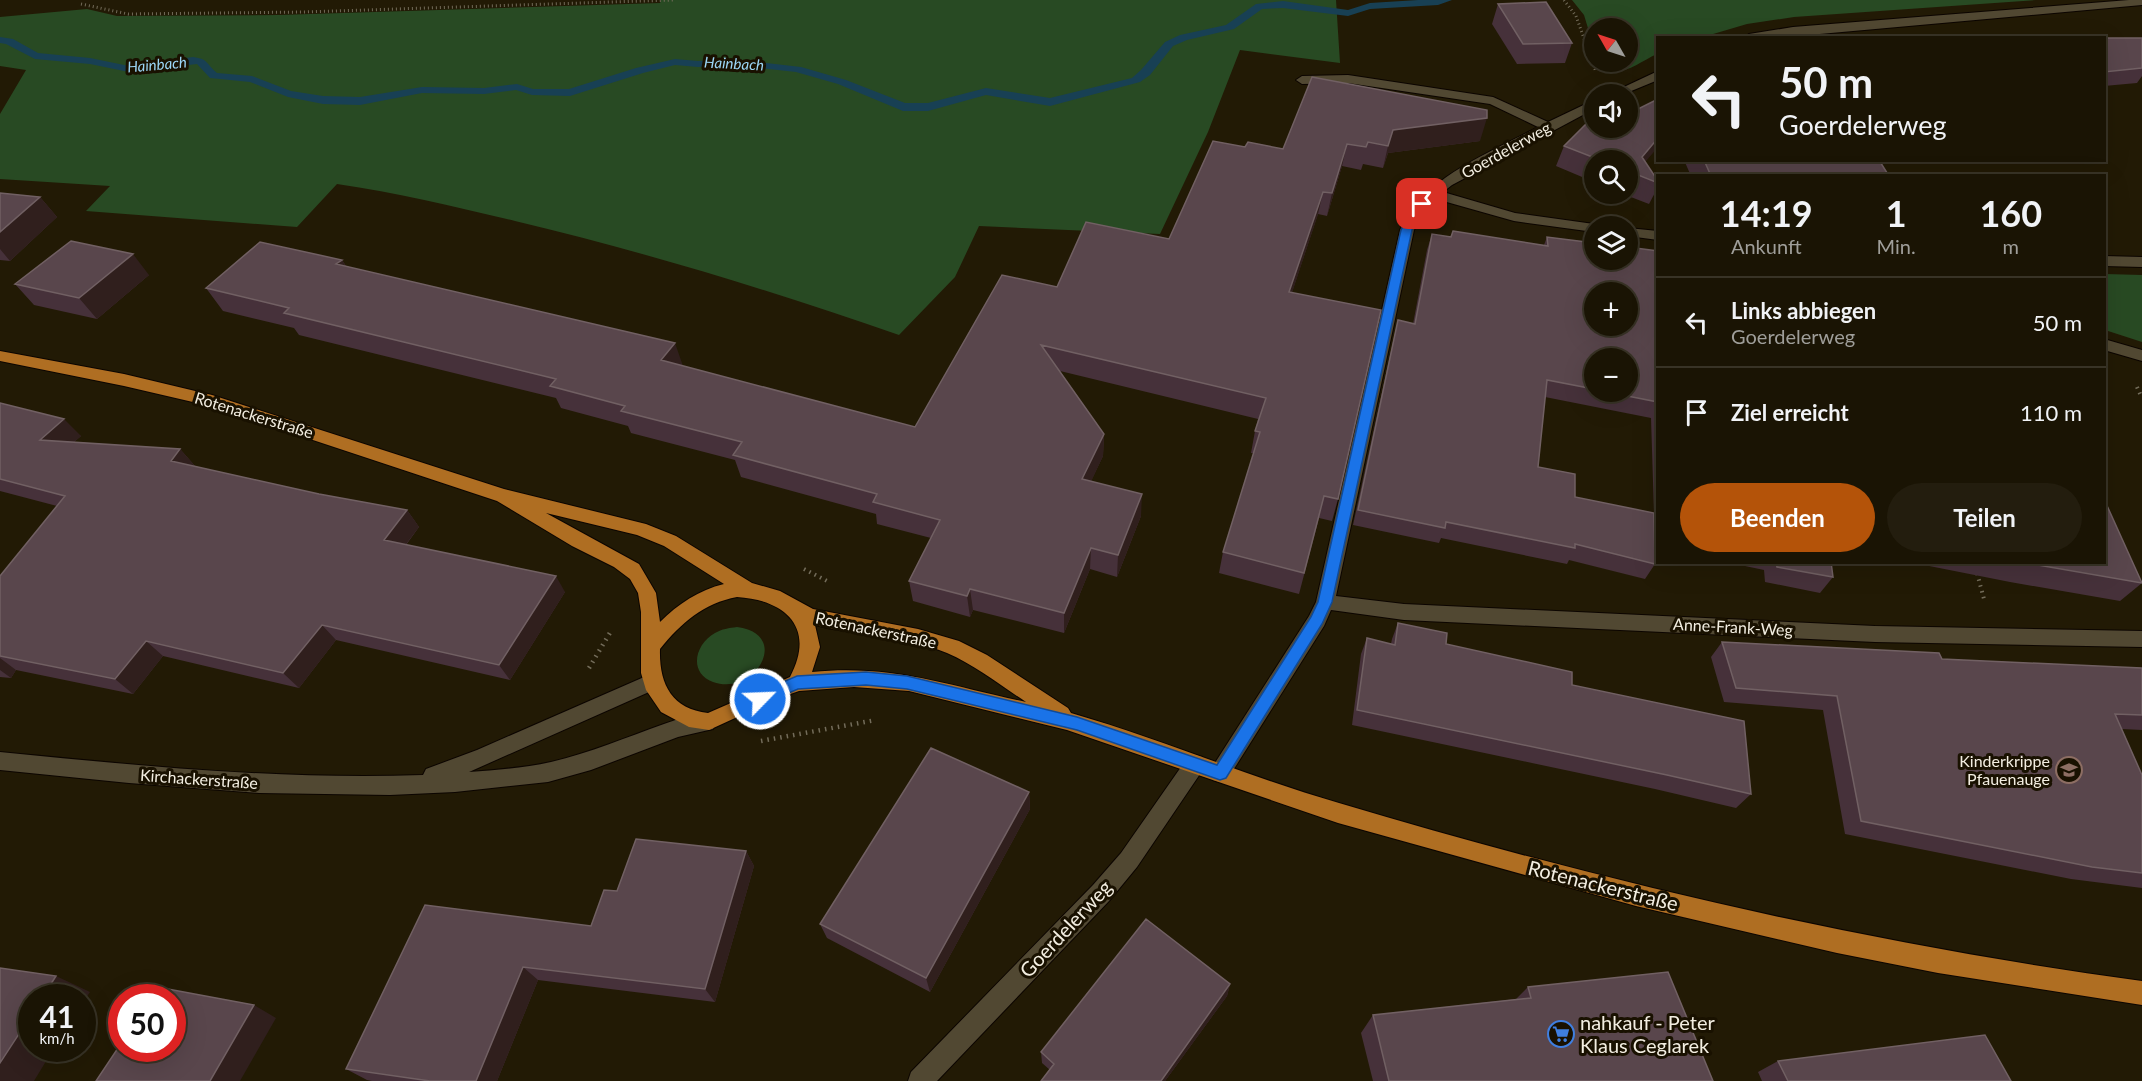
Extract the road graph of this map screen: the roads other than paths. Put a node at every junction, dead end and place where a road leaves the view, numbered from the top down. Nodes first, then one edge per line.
1 (2142, 2) edge
2 (1762, 36) edge
3 (1656, 76) edge
4 (1302, 80) dead end
5 (1638, 84) edge
6 (1584, 109) edge
7 (1548, 127) junction
8 (1434, 194) junction
9 (1584, 227) edge
10 (1638, 233) edge
11 (1656, 236) edge
12 (2106, 261) edge
13 (2142, 262) edge
14 (2106, 345) edge
15 (0, 356) edge
16 (2142, 356) edge
17 (503, 496) junction
18 (750, 591) junction
19 (1325, 602) junction
20 (797, 611) junction
21 (2142, 639) edge
22 (652, 645) junction
23 (651, 682) junction
24 (797, 683) junction
25 (706, 723) junction
26 (1077, 724) junction
27 (0, 761) edge
28 (1195, 764) junction
29 (1220, 773) junction
30 (400, 785) junction
31 (2142, 993) edge
32 (920, 1081) edge

1 - 2 street
3 - 5 street
4 - 7 street
6 - 7 street, Goerdelerweg
7 - 8 street, Goerdelerweg
8 - 9 street
8 - 19 street, Goerdelerweg
10 - 11 street
12 - 13 street
14 - 16 street
15 - 17 main road, Rotenackerstraße
17 - 18 main road, Rotenackerstraße
17 - 22 main road, Rotenackerstraße
18 - 20 main road, Rotenackerstraße
18 - 22 main road, Rotenackerstraße
19 - 21 street, Anne-Frank-Weg
19 - 29 street, Goerdelerweg
20 - 24 main road, Rotenackerstraße
20 - 26 main road, Rotenackerstraße
22 - 23 main road, Rotenackerstraße
23 - 25 main road
23 - 30 street, Kirchackerstraße
24 - 25 main road, Rotenackerstraße
24 - 26 main road, Rotenackerstraße
25 - 30 street, Kirchackerstraße
26 - 28 main road, Rotenackerstraße
27 - 30 street, Kirchackerstraße
28 - 29 main road, Rotenackerstraße
28 - 32 street, Goerdelerweg
29 - 31 main road, Rotenackerstraße

